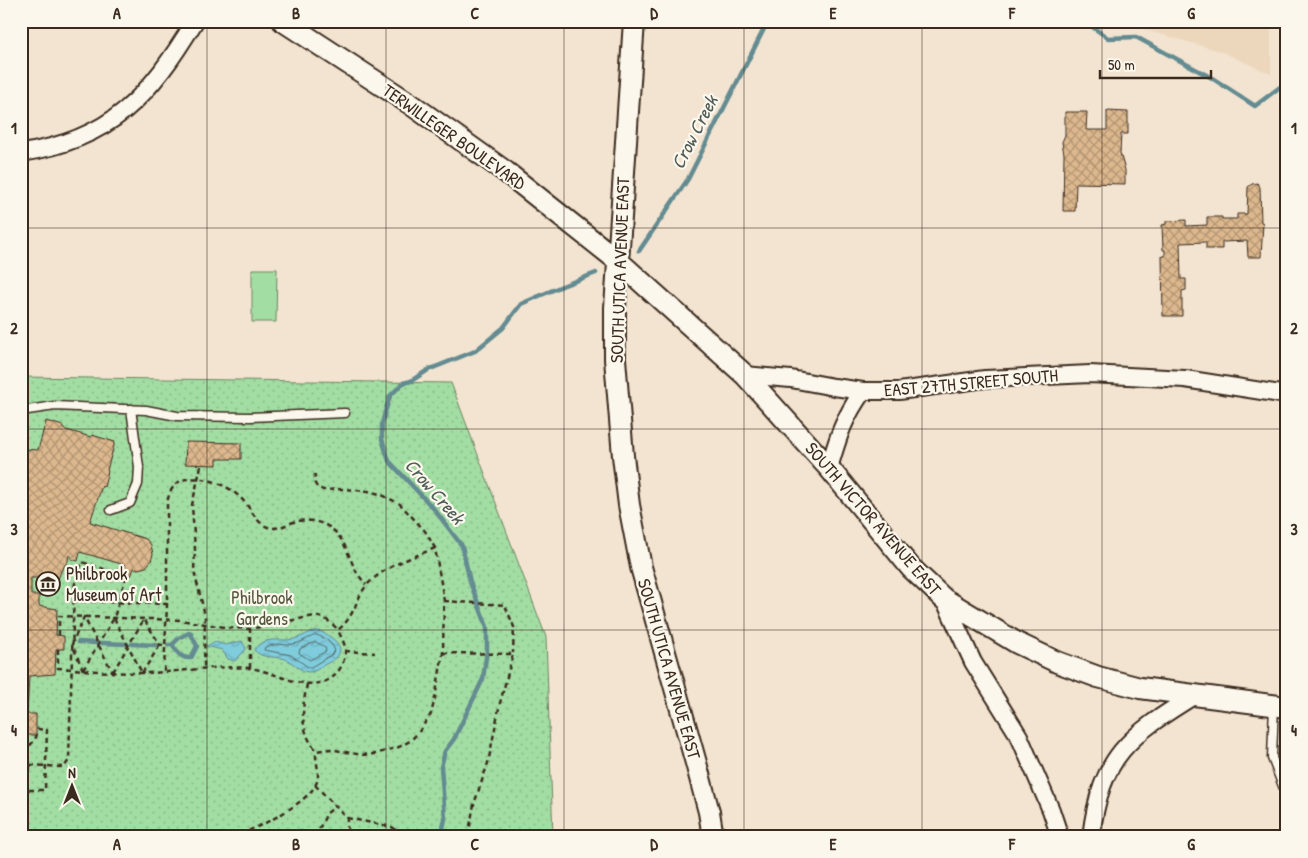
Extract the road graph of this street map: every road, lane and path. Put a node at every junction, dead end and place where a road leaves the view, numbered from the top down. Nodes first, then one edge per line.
1 (195, 21) edge
2 (283, 21) edge
3 (634, 21) edge
4 (21, 153) edge
5 (618, 260) junction
6 (745, 375) junction
7 (863, 391) junction
8 (1287, 394) edge
9 (130, 409) junction
10 (21, 411) edge
11 (345, 413) dead end
12 (201, 466) dead end
13 (829, 468) junction
14 (315, 474) dead end
15 (197, 479) junction
16 (111, 510) dead end
17 (435, 548) junction
18 (367, 586) junction
19 (944, 599) junction
20 (73, 601) junction
21 (444, 601) junction
22 (118, 603) junction
23 (167, 604) junction
24 (73, 617) junction
25 (84, 617) junction
26 (114, 618) junction
27 (144, 618) junction
28 (166, 620) junction
29 (205, 625) junction
30 (250, 629) junction
31 (338, 630) junction
32 (59, 635) dead end
33 (72, 644) junction
34 (99, 644) junction
35 (129, 645) junction
36 (160, 645) junction
37 (165, 645) junction
38 (58, 649) dead end
39 (345, 650) junction
40 (443, 652) junction
41 (375, 653) dead end
42 (512, 654) junction
43 (250, 668) junction
44 (72, 669) junction
45 (204, 669) junction
46 (83, 670) junction
47 (164, 671) junction
48 (113, 672) junction
49 (142, 673) junction
50 (307, 684) junction
51 (1195, 695) junction
52 (1280, 706) edge
53 (21, 748) edge
54 (316, 751) junction
55 (21, 752) edge
56 (30, 766) junction
57 (46, 766) junction
58 (25, 778) junction
59 (21, 780) edge
60 (315, 785) junction
61 (23, 790) edge
62 (1287, 796) edge
63 (336, 806) junction
64 (347, 818) junction
65 (23, 837) edge
66 (232, 837) edge
67 (315, 837) edge
68 (352, 837) edge
69 (398, 837) edge
70 (468, 837) edge
71 (713, 837) edge
72 (1060, 837) edge
73 (1091, 837) edge

1 - 4 street
2 - 5 street, TERWILLEGER BOULEVARD
3 - 5 street, SOUTH UTICA AVENUE EAST
5 - 6 street
5 - 71 street, SOUTH UTICA AVENUE EAST
6 - 7 street, EAST 27TH STREET SOUTH
6 - 13 street, SOUTH VICTOR AVENUE EAST
7 - 8 street, EAST 27TH STREET SOUTH
7 - 13 street, EAST 27TH STREET SOUTH
9 - 10 lane
9 - 11 lane
9 - 16 lane
12 - 15 path
13 - 19 street, SOUTH VICTOR AVENUE EAST
14 - 17 path
15 - 18 path
15 - 23 path
15 - 29 path
17 - 18 path
17 - 21 path
18 - 31 path
19 - 51 street
19 - 72 street, SOUTH VICTOR AVENUE EAST
20 - 22 path
20 - 22 path
20 - 24 path
21 - 40 path
21 - 42 path
22 - 23 path
22 - 26 path
23 - 28 path
24 - 25 path
24 - 32 path
24 - 33 path
25 - 26 path
25 - 33 path
25 - 34 path
26 - 27 path
26 - 34 path
26 - 35 path
27 - 28 path
27 - 35 path
27 - 36 path
28 - 29 path
28 - 37 path
29 - 30 path
29 - 45 path
30 - 31 path
30 - 43 path
31 - 39 path
33 - 44 path
33 - 46 path
34 - 46 path
34 - 48 path
35 - 48 path
35 - 49 path
36 - 37 path
36 - 49 path
37 - 47 path
38 - 44 path
39 - 41 path
39 - 50 path
40 - 42 path
40 - 54 path
42 - 70 path
43 - 45 path
43 - 50 path
44 - 46 path
44 - 57 path
45 - 47 path
46 - 48 path
47 - 49 path
48 - 49 path
50 - 54 path
51 - 52 street
51 - 73 street
52 - 62 lane
53 - 57 path
54 - 60 path
55 - 56 path
56 - 57 path
56 - 58 path
57 - 61 path
58 - 59 path
58 - 61 path
60 - 63 path
60 - 66 path
61 - 65 path
63 - 64 path
63 - 67 path
64 - 68 path
64 - 69 path

